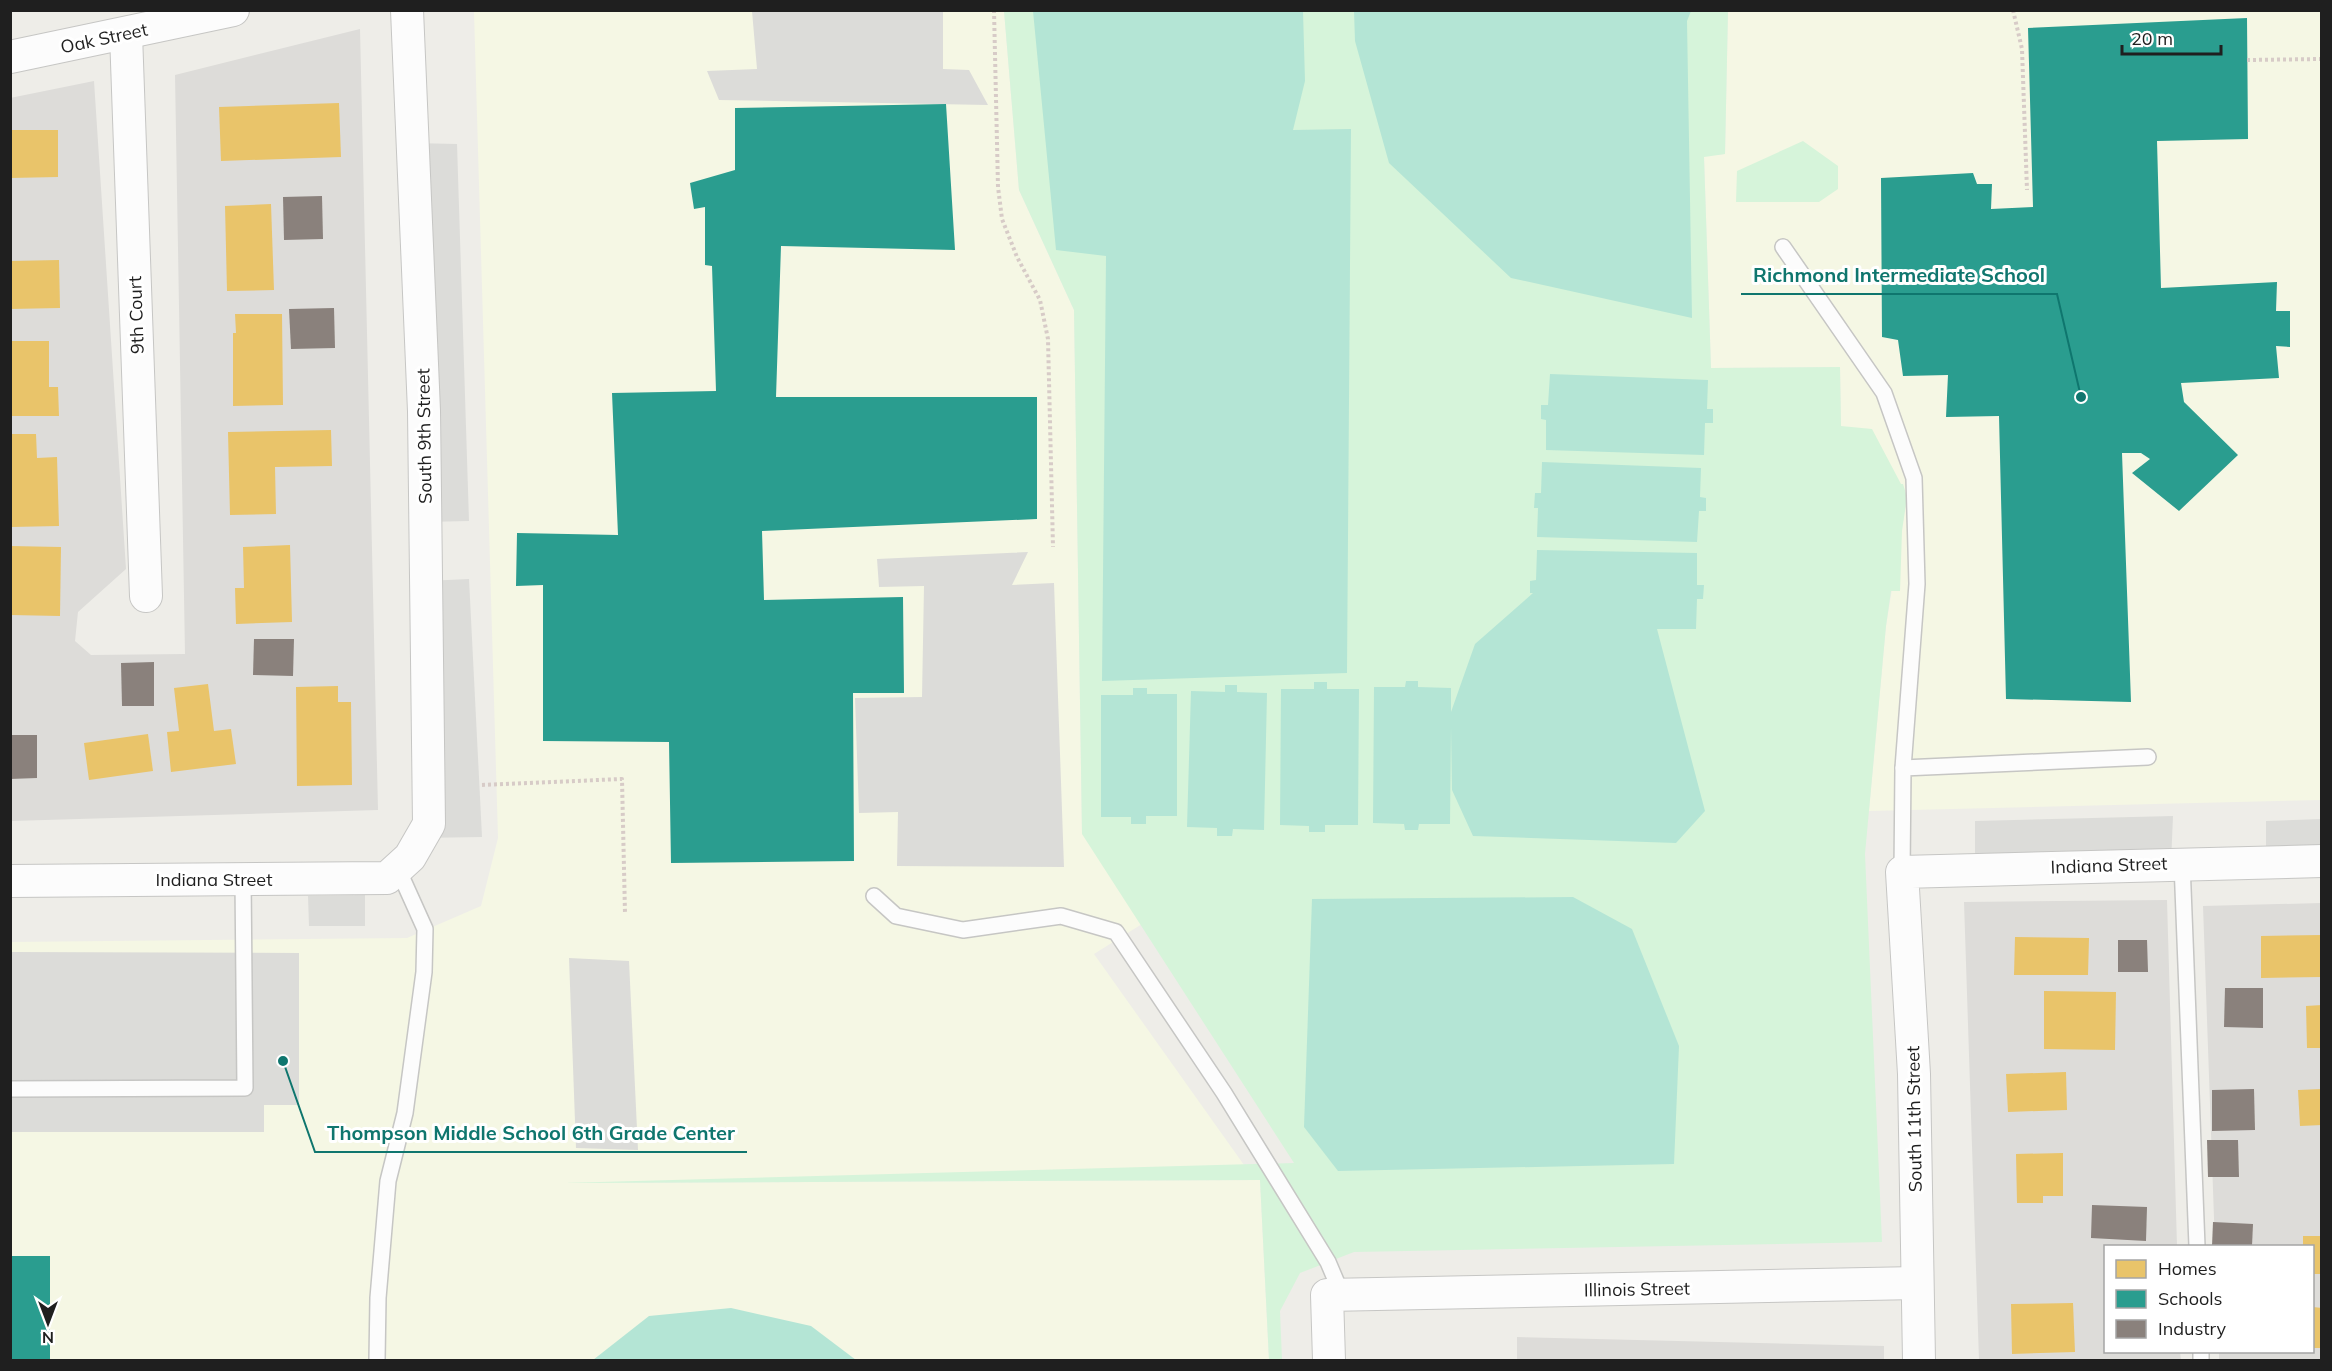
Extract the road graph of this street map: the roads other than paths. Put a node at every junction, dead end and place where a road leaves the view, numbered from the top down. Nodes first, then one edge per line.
1 (232, 10) edge
2 (407, 10) edge
3 (126, 34) junction
4 (10, 57) edge
5 (1783, 247) dead end
6 (146, 596) dead end
7 (2148, 757) dead end
8 (1903, 768) junction
9 (2322, 861) edge
10 (404, 863) junction
11 (2182, 863) junction
12 (1902, 875) junction
13 (243, 879) junction
14 (10, 881) edge
15 (874, 896) dead end
16 (10, 1089) edge
17 (2197, 1245) edge
18 (1917, 1283) junction
19 (1349, 1295) junction
20 (377, 1360) edge
21 (1329, 1360) edge
22 (1919, 1360) edge

1 - 3 street, Oak Street
2 - 10 street, South 9th Street
3 - 4 street, Oak Street
3 - 6 street, 9th Court
5 - 8 lane
7 - 8 lane
8 - 12 lane
9 - 11 street, Indiana Street
10 - 13 street, Indiana Street
10 - 20 lane
11 - 12 street, Indiana Street
11 - 17 lane
12 - 18 street, South 11th Street
13 - 14 street, Indiana Street
13 - 16 lane
15 - 19 lane
18 - 19 street, Illinois Street
18 - 22 street, South 11th Street
19 - 21 street

